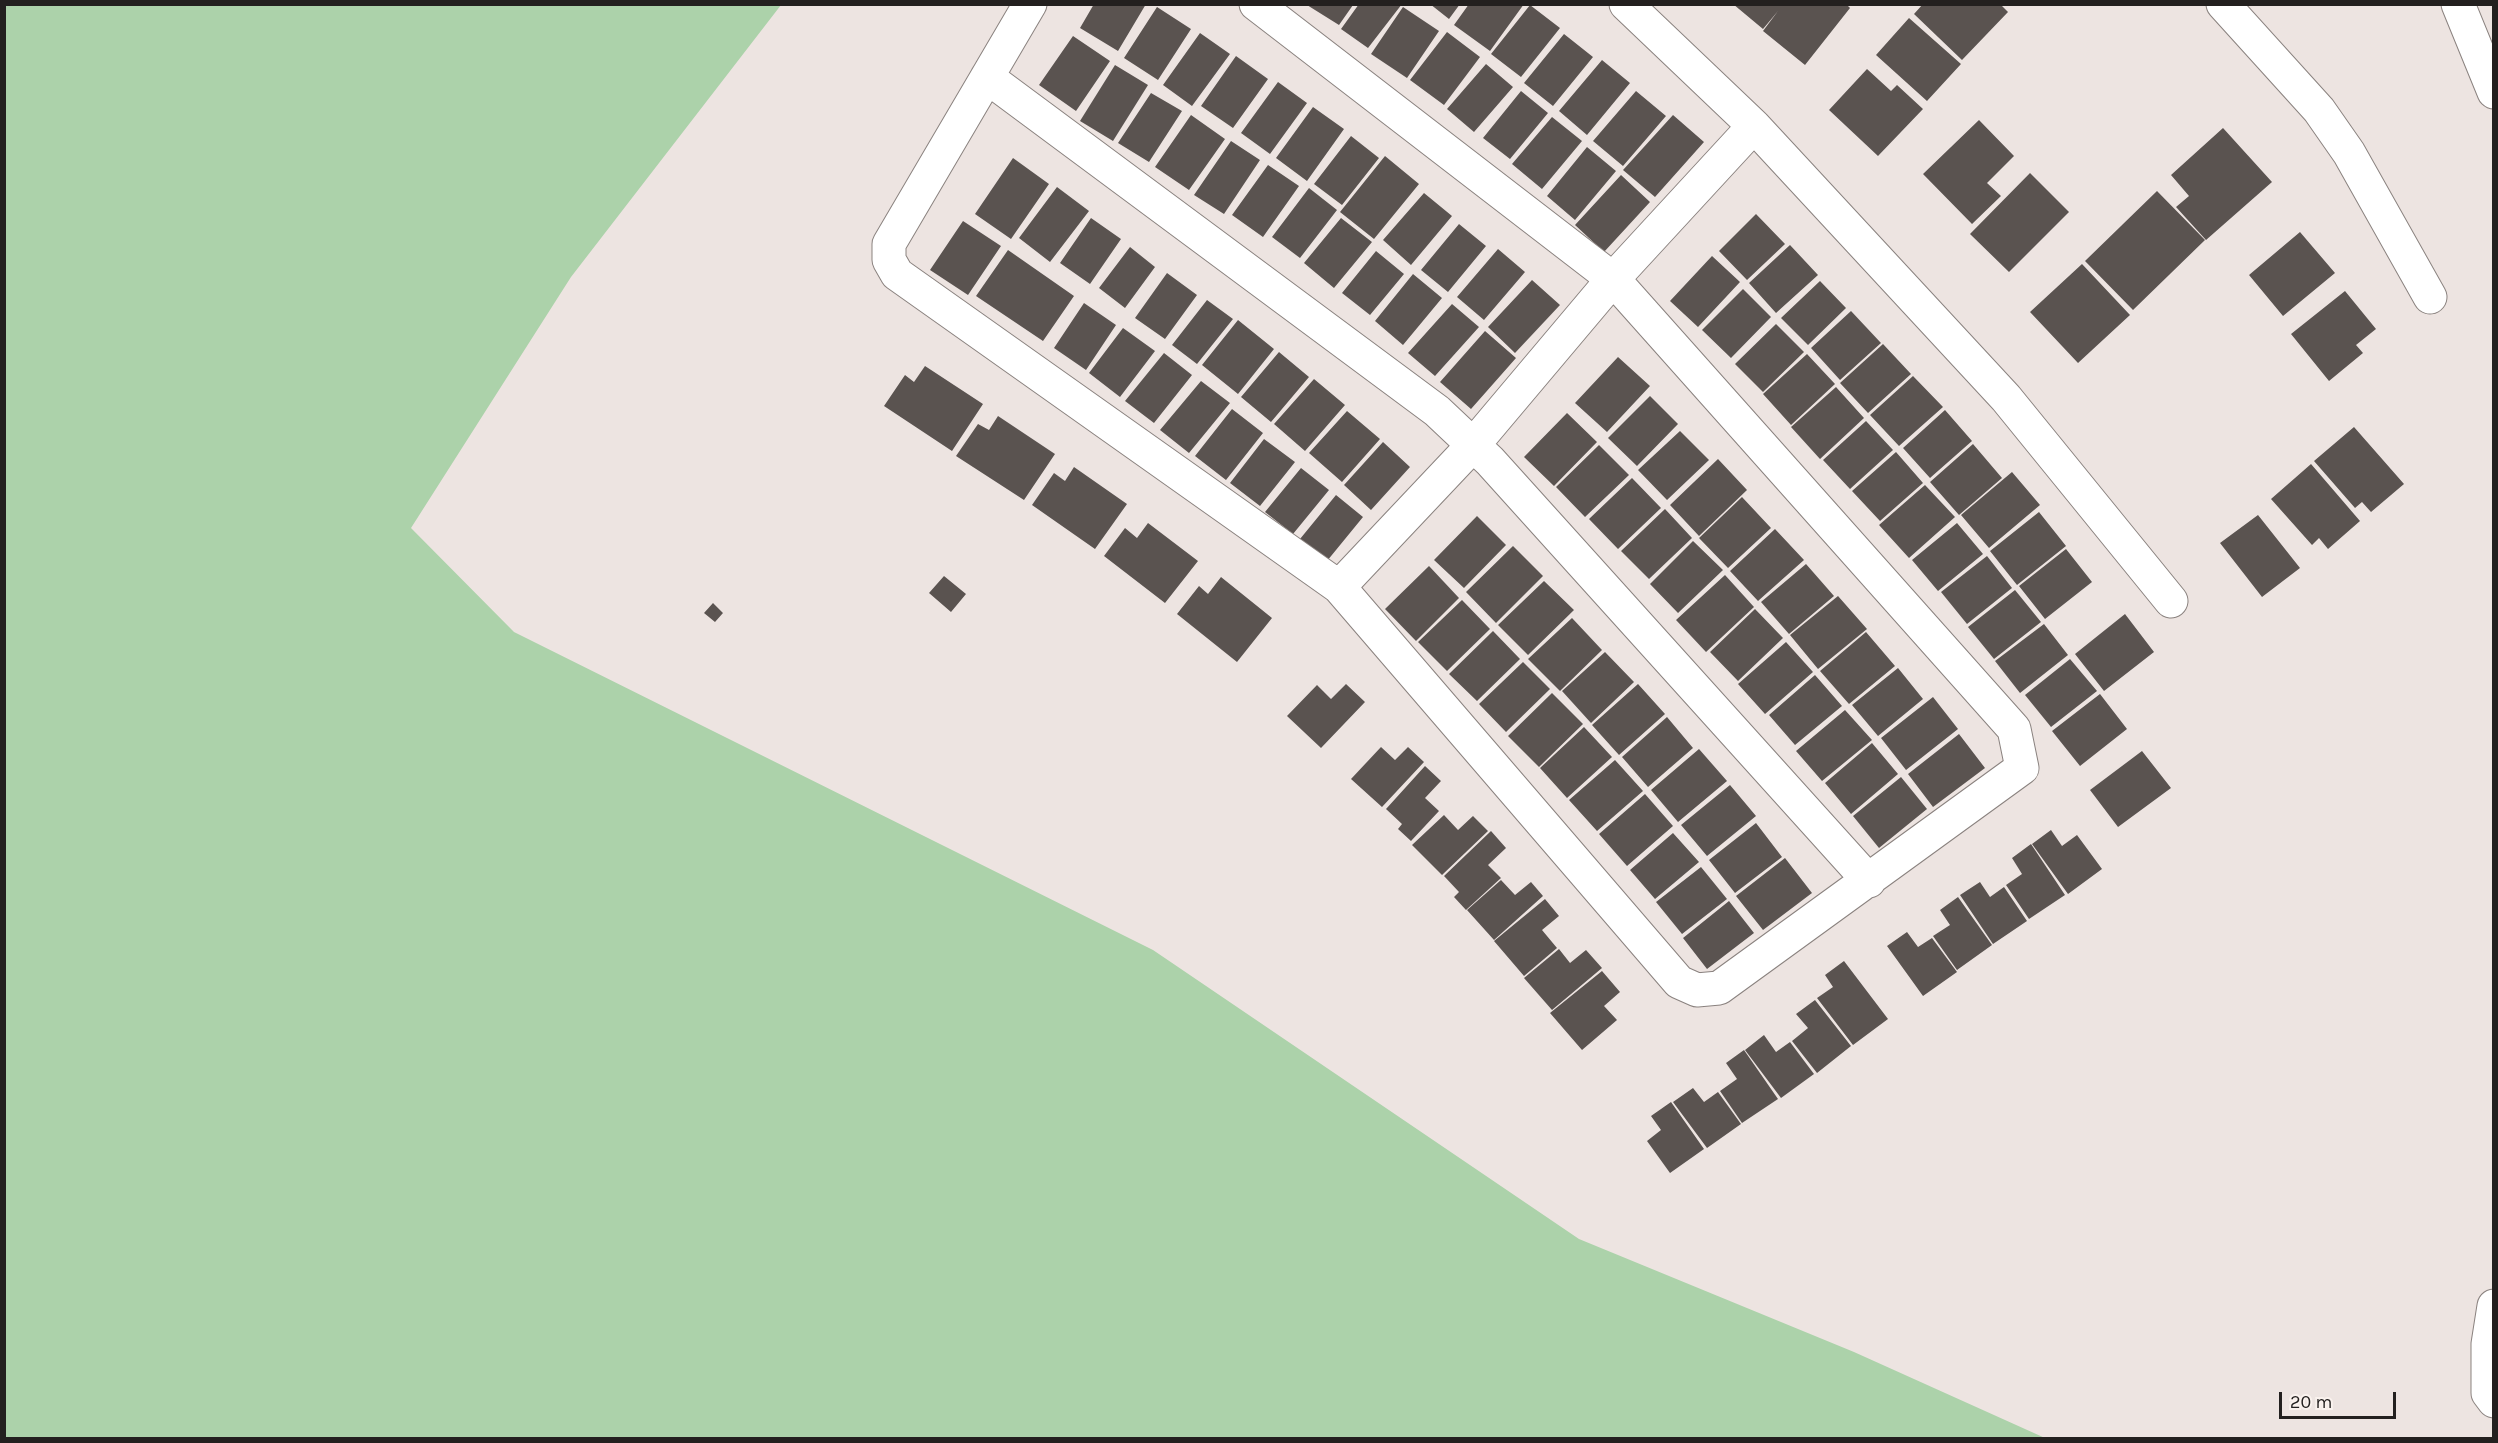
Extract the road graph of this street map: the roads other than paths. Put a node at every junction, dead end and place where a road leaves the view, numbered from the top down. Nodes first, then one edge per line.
1 (1030, 4) edge
2 (1256, 4) edge
3 (1626, 4) edge
4 (2223, 4) edge
5 (2458, 4) edge
6 (2484, 39) edge
7 (987, 77) junction
8 (2493, 92) edge
9 (1754, 126) junction
10 (1613, 279) junction
11 (2430, 297) dead end
12 (1474, 444) junction
13 (1339, 587) junction
14 (2171, 602) dead end
15 (1869, 881) junction
16 (2493, 1306) edge
17 (2493, 1401) edge

1 - 7 street
2 - 10 street
3 - 9 street
4 - 11 street
5 - 6 street
6 - 8 street
7 - 12 street
7 - 13 street
9 - 10 street
9 - 14 street
10 - 12 street
10 - 15 street
12 - 13 street
12 - 15 street
13 - 15 street
16 - 17 street

